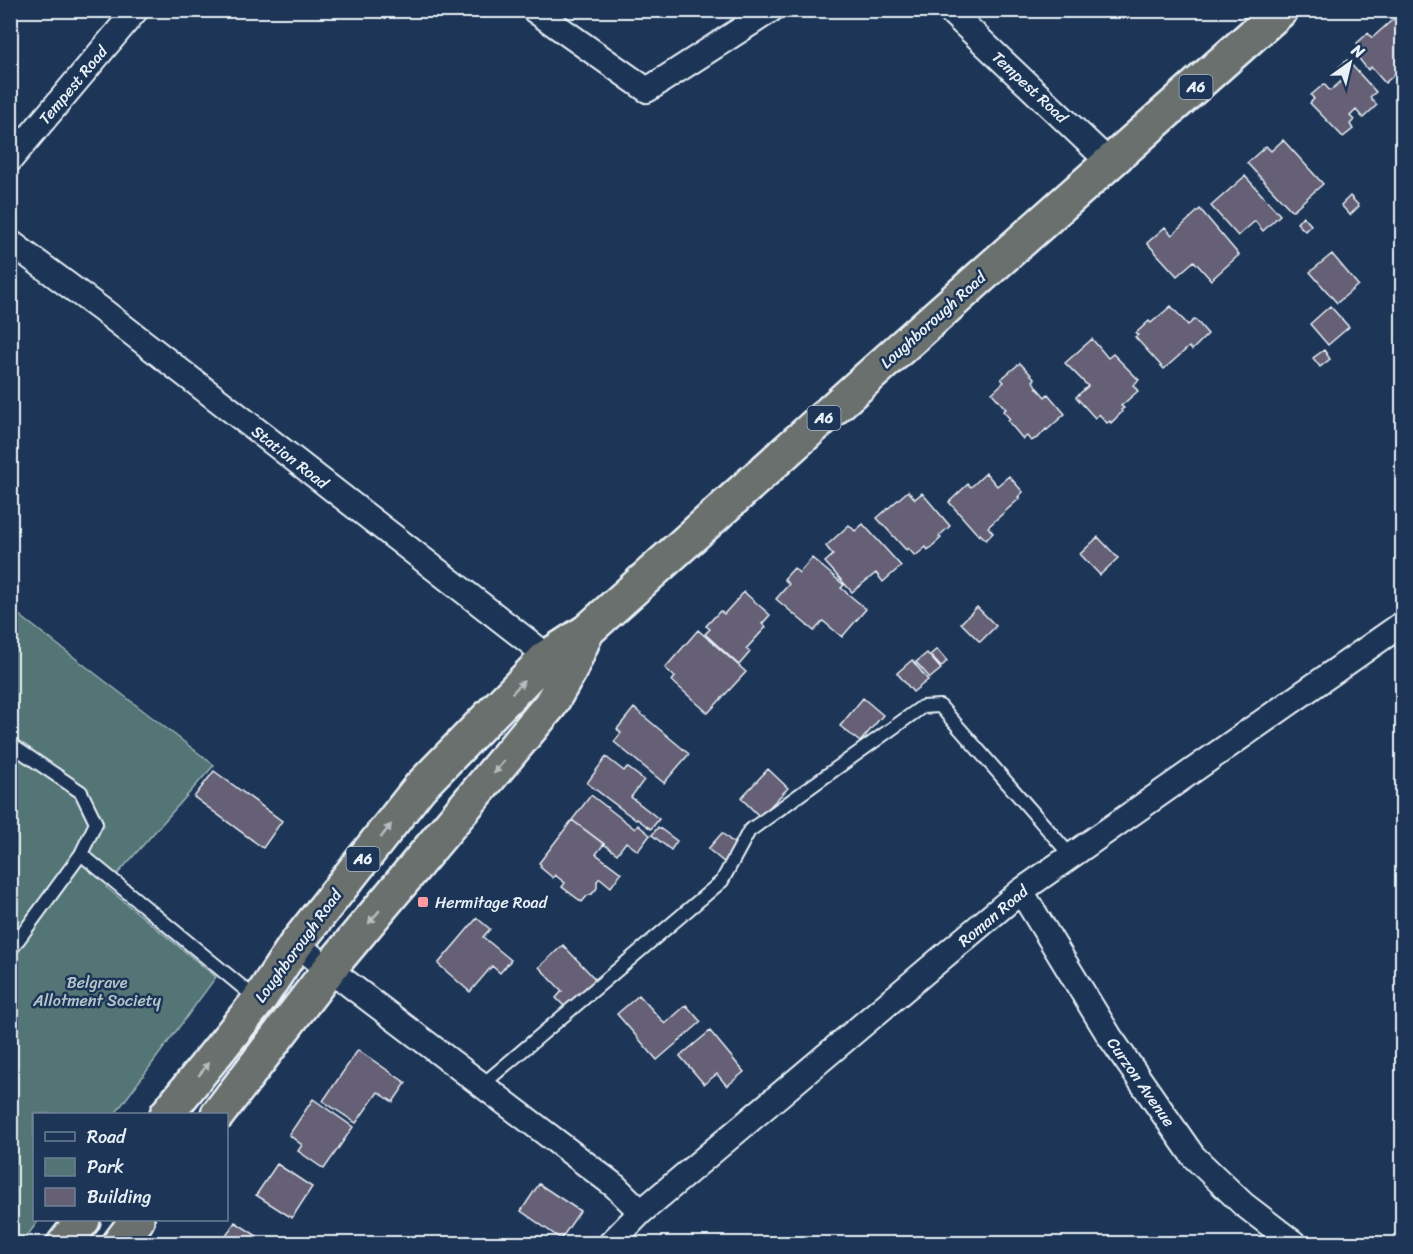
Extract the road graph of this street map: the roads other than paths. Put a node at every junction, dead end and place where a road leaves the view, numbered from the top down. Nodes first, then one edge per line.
1 (136, 10) edge
2 (534, 10) edge
3 (771, 10) edge
4 (949, 10) edge
5 (1281, 10) edge
6 (10, 160) edge
7 (1110, 163) junction
8 (10, 242) edge
9 (1402, 624) edge
10 (558, 664) junction
11 (10, 744) edge
12 (81, 854) junction
13 (1071, 856) junction
14 (1022, 891) junction
15 (296, 944) junction
16 (10, 951) edge
17 (330, 968) junction
18 (259, 1000) junction
19 (482, 1085) junction
20 (168, 1113) edge
21 (219, 1113) edge
22 (641, 1212) junction
23 (82, 1221) edge
24 (136, 1221) edge
25 (1293, 1243) edge
26 (64, 1244) edge
27 (119, 1244) edge
28 (610, 1244) edge

1 - 6 street, Tempest Road
2 - 3 street
4 - 7 street, Tempest Road
5 - 7 highway, Loughborough Road / A6
7 - 10 highway, Loughborough Road / A6
8 - 10 street, Station Road
9 - 13 street, Roman Road
15 -> 10 highway, Loughborough Road / A6
10 -> 17 highway, Loughborough Road / A6
11 - 12 lane
12 - 16 lane
12 - 18 lane
13 - 14 street, Roman Road
13 - 19 lane
14 - 22 street, Roman Road
14 - 25 street, Curzon Avenue
15 - 17 street
15 - 18 highway, Loughborough Road / A6
17 - 19 street
17 - 21 highway, Loughborough Road / A6
20 -> 18 highway, Loughborough Road / A6
19 - 22 street
22 - 28 street, Roman Road
23 - 26 highway
24 - 27 highway

